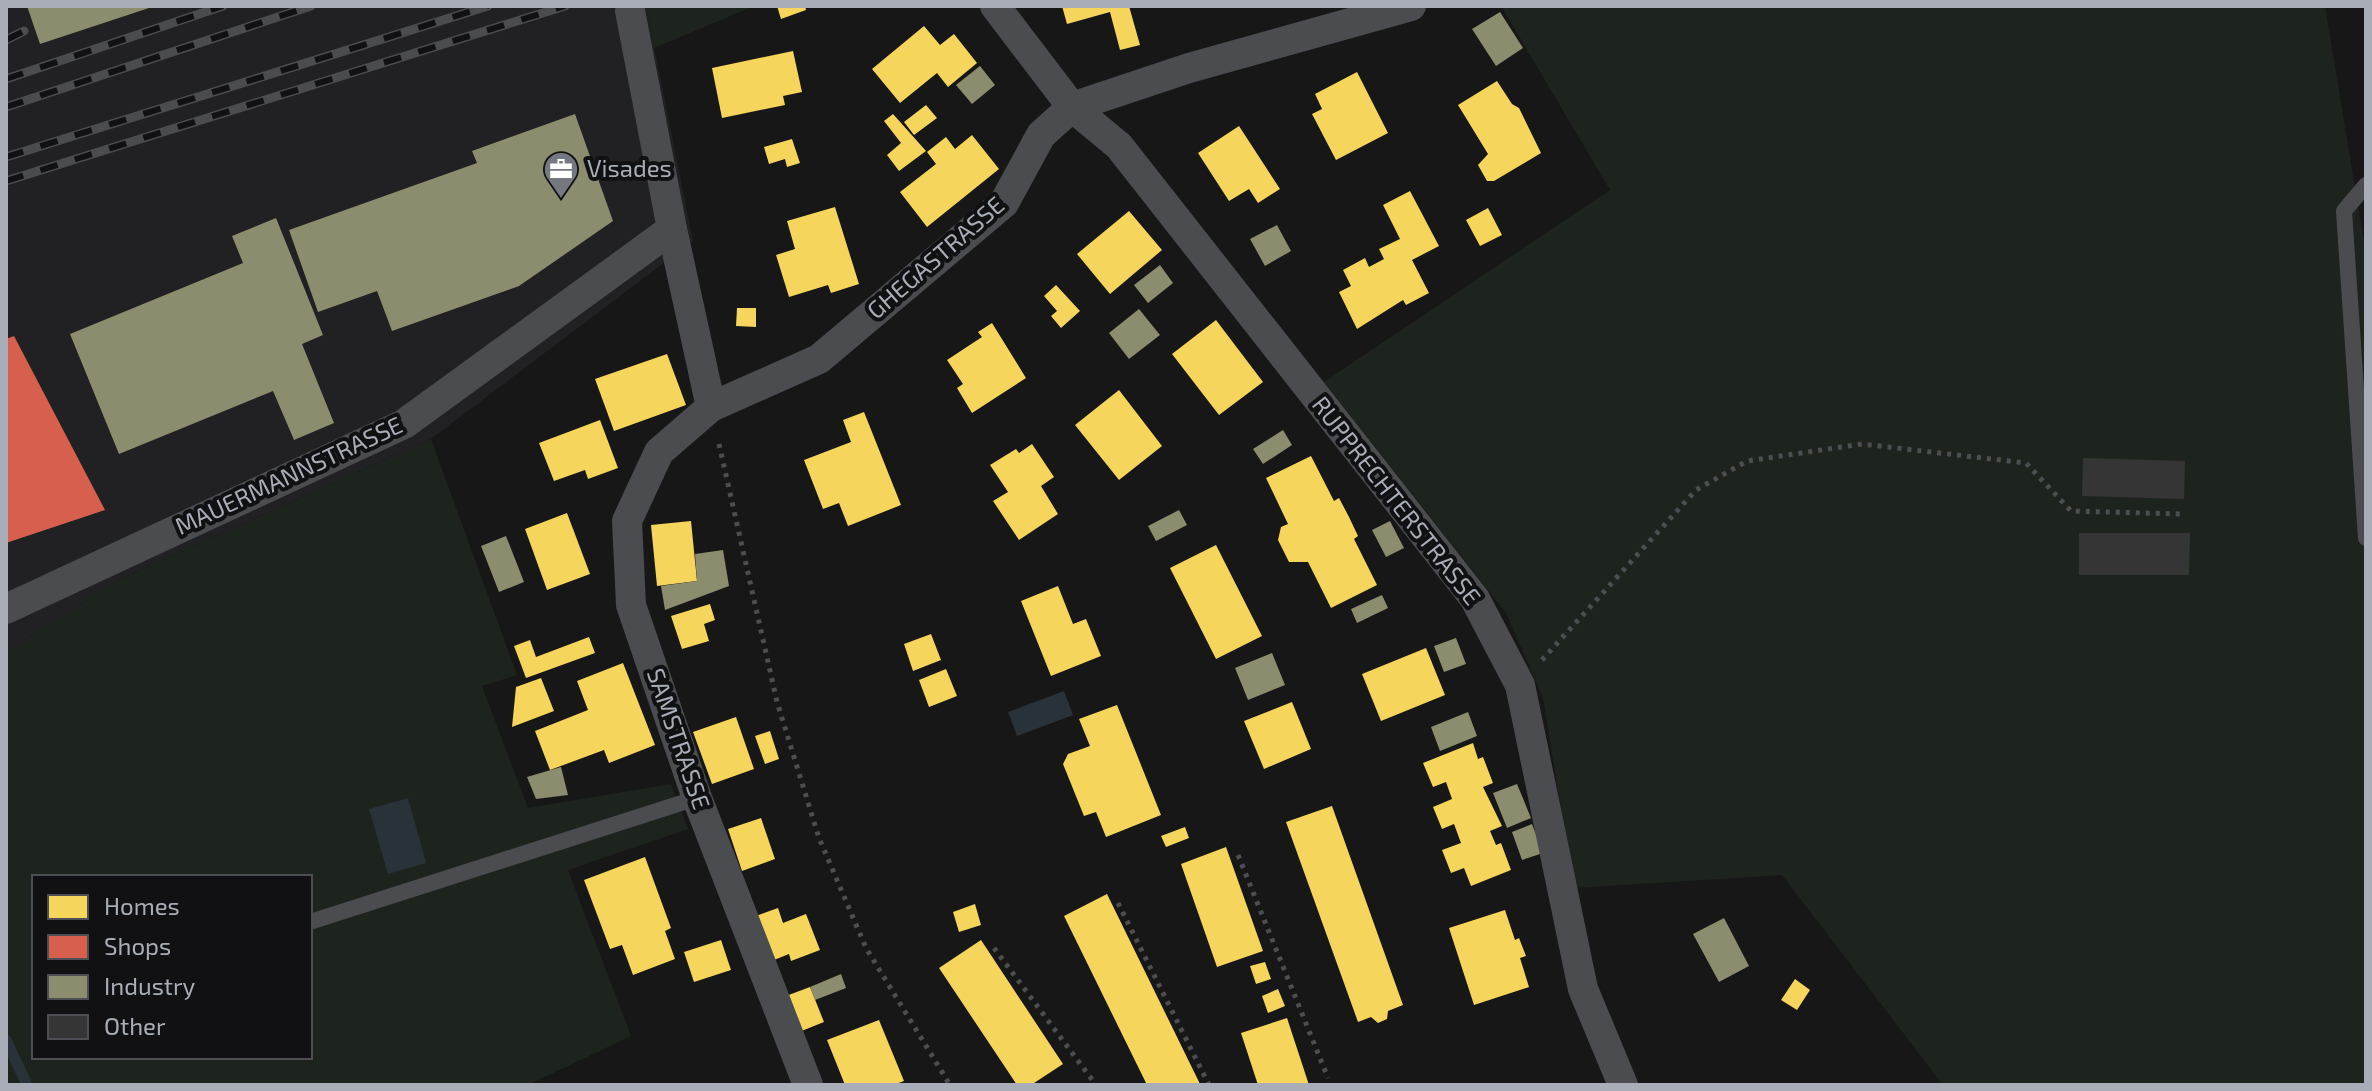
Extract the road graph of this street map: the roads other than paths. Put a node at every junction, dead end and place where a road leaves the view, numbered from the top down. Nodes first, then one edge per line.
1 (995, 6) edge
2 (1411, 6) edge
3 (630, 11) dead end
4 (1072, 107) junction
5 (2366, 185) edge
6 (672, 229) junction
7 (711, 407) junction
8 (2366, 538) edge
9 (6, 609) edge
10 (697, 798) junction
11 (312, 921) edge
12 (808, 1085) edge
13 (1623, 1085) edge

1 - 4 street, RUPPRECHTERSTRASSE
2 - 4 street, GHEGASTRASSE
3 - 6 street
4 - 7 street, GHEGASTRASSE
4 - 13 street, RUPPRECHTERSTRASSE
5 - 8 lane
6 - 7 street
6 - 9 street, MAUERMANNSTRASSE
7 - 10 street, SAMSTRASSE
10 - 11 lane
10 - 12 street, SAMSTRASSE

